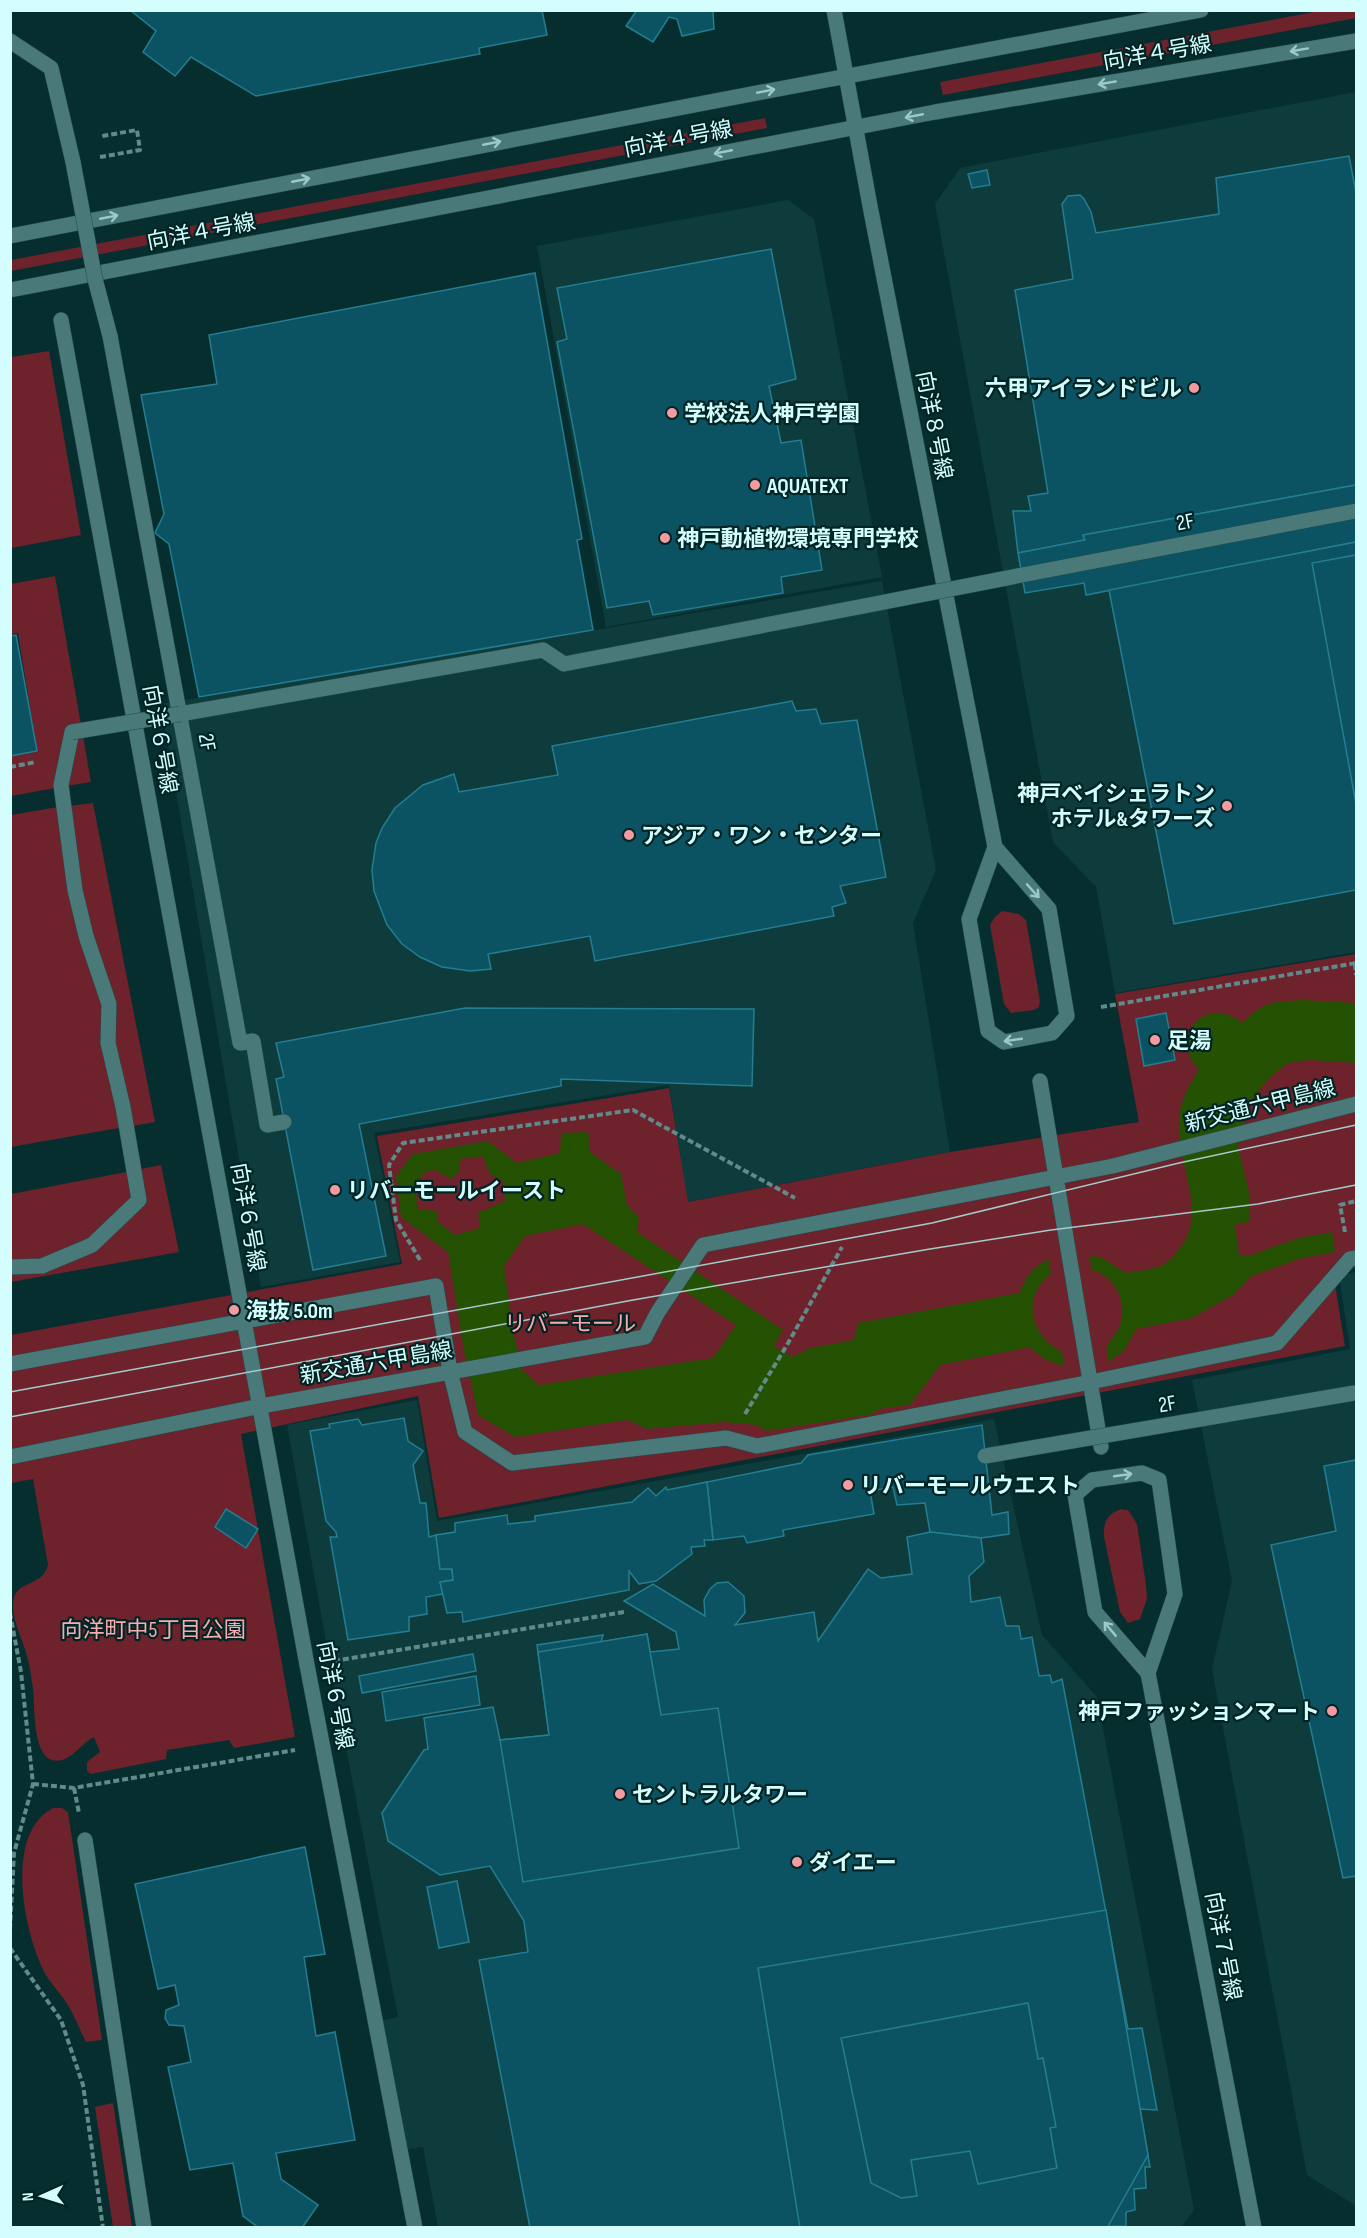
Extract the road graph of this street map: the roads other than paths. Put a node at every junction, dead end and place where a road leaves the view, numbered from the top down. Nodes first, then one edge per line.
1 (834, 10) edge
2 (1201, 10) edge
3 (10, 40) edge
4 (1356, 41) edge
5 (847, 77) junction
6 (857, 128) junction
7 (10, 236) edge
8 (10, 290) edge
9 (61, 320) dead end
10 (1356, 511) edge
11 (180, 714) junction
12 (995, 847) junction
13 (1040, 1081) dead end
14 (1356, 1104) edge
15 (284, 1122) dead end
16 (1056, 1177) junction
17 (1353, 1258) edge
18 (10, 1267) edge
19 (245, 1322) junction
20 (10, 1364) edge
21 (456, 1370) junction
22 (1091, 1382) junction
23 (1355, 1393) edge
24 (261, 1406) junction
25 (1101, 1447) dead end
26 (10, 1456) edge
27 (985, 1456) dead end
28 (1148, 1673) junction
29 (86, 1840) dead end
30 (144, 2228) edge
31 (415, 2228) edge
32 (1254, 2228) edge

1 - 5 street, 向洋８号線
2 - 5 street, 向洋４号線
3 - 11 street, 2F, bridge
4 -> 6 street, 向洋４号線
5 - 6 street, 向洋８号線
7 -> 5 street, 向洋４号線
6 -> 8 street, 向洋４号線
6 - 12 street, 向洋８号線
9 - 19 street, 向洋６号線
10 - 11 street, 2F, bridge
11 - 15 street, 2F
11 - 18 street, 2F, bridge
12 -> 12 street
13 - 16 street
14 - 16 street, 新交通六甲島線
16 - 21 street, 新交通六甲島線
16 - 22 street
17 - 22 street
19 - 20 street
19 - 21 street
19 - 24 street, 向洋６号線
21 - 22 street
21 - 24 street, 新交通六甲島線
22 - 25 street
23 - 27 street, 2F, bridge
24 - 26 street, 新交通六甲島線
24 - 31 street, 向洋６号線
28 -> 28 street, 向洋７号線
28 - 32 street, 向洋７号線
29 - 30 street

